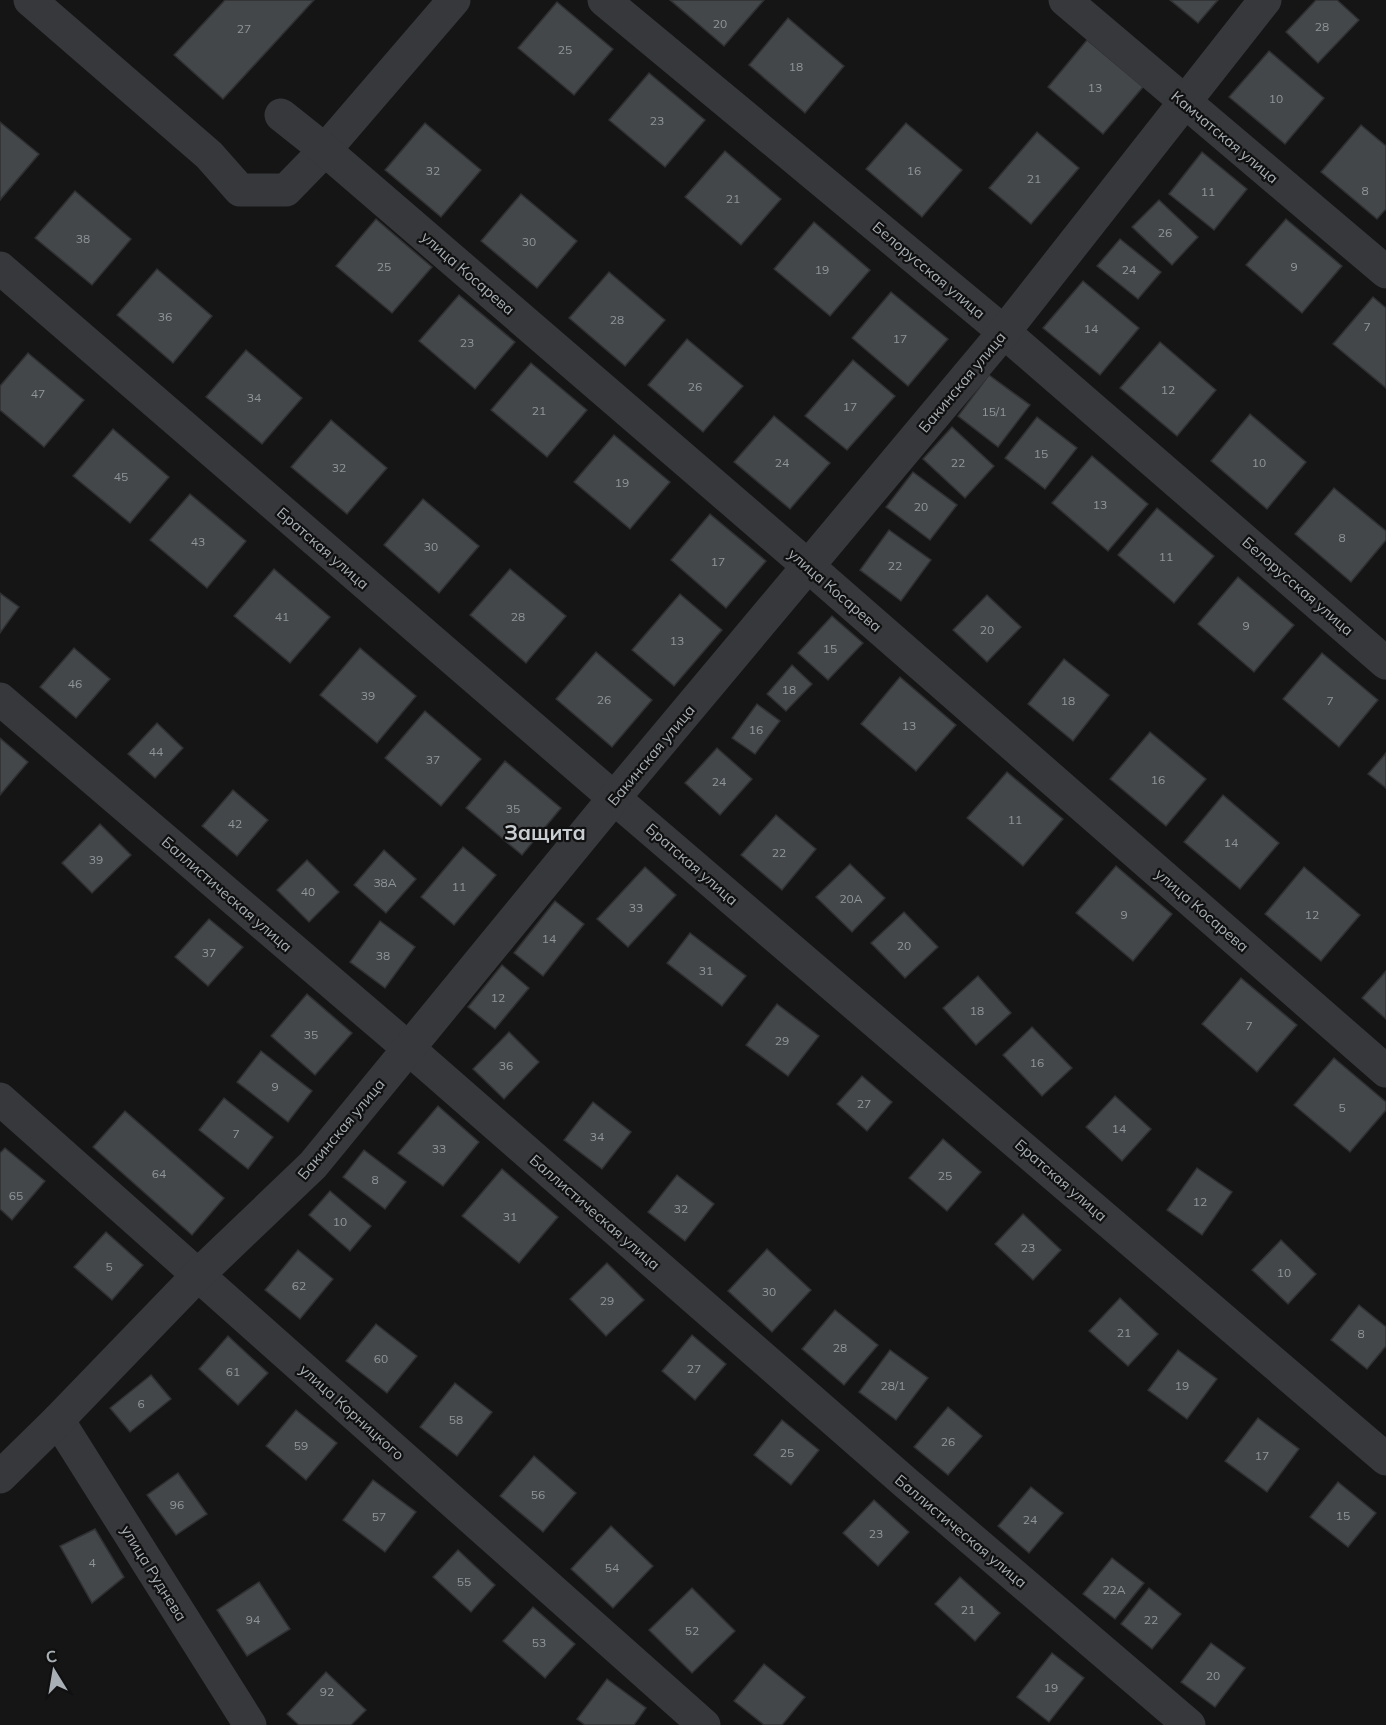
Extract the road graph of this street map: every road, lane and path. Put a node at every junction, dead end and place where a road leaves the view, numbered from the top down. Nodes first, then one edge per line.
1 (30, 0) edge
2 (454, 0) edge
3 (604, 0) edge
4 (1065, 0) edge
5 (1265, 0) edge
6 (1183, 102) junction
7 (280, 115) dead end
8 (325, 150) junction
9 (0, 268) edge
10 (1386, 272) edge
11 (1004, 332) junction
12 (808, 566) junction
13 (1386, 663) edge
14 (0, 699) edge
15 (614, 798) junction
16 (408, 1048) junction
17 (1386, 1071) edge
18 (0, 1099) edge
19 (198, 1275) junction
20 (58, 1420) junction
21 (1386, 1459) edge
22 (0, 1477) edge
23 (250, 1725) edge
24 (704, 1725) edge
25 (1189, 1725) edge

1 - 8 street
2 - 8 street
3 - 11 street, Белорусская улица
4 - 6 street, Камчатская улица
5 - 6 street, Бакинская улица
6 - 10 street, Камчатская улица
6 - 11 street, Бакинская улица
7 - 8 street, улица Косарева
8 - 12 street, улица Косарева
9 - 15 street, Братская улица
11 - 12 street, Бакинская улица
11 - 13 street, Белорусская улица
12 - 15 street, Бакинская улица
12 - 17 street, улица Косарева
14 - 16 street, Баллистическая улица
15 - 16 street, Бакинская улица
15 - 21 street, Братская улица
16 - 19 street, Бакинская улица
16 - 25 street, Баллистическая улица
18 - 19 street, улица Корницкого
19 - 20 street, Бакинская улица
19 - 24 street, улица Корницкого
20 - 22 street, Бакинская улица
20 - 23 street, улица Руднева

